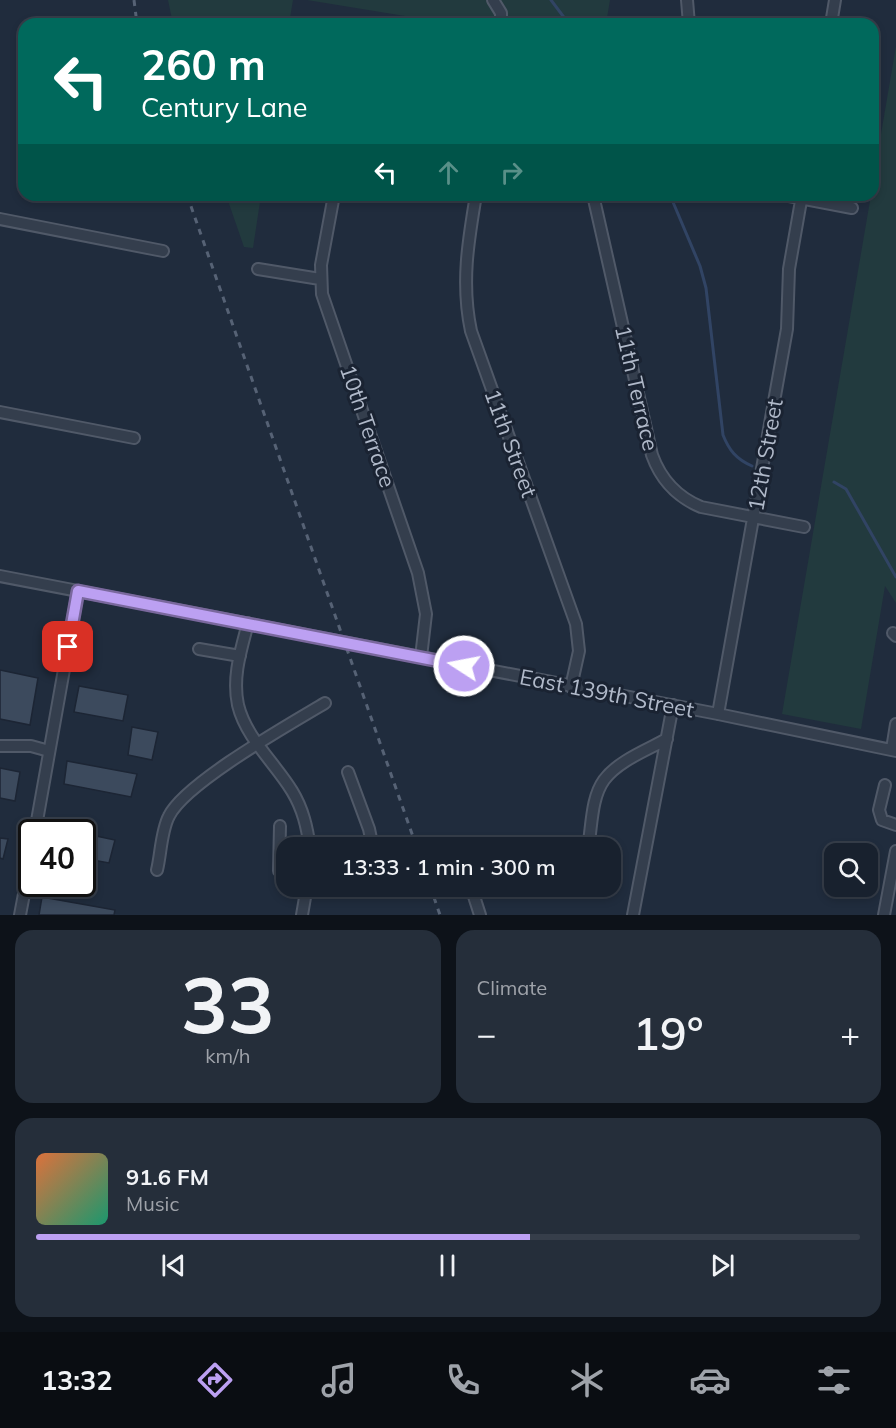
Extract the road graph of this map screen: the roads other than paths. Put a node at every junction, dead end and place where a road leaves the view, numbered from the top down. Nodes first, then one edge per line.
1 (493, 0) edge
2 (687, 0) edge
3 (835, 0) edge
4 (501, 18) edge
5 (688, 18) edge
6 (832, 18) edge
7 (333, 201) edge
8 (475, 201) edge
9 (594, 201) edge
10 (800, 201) edge
11 (820, 201) edge
12 (852, 208) dead end
13 (0, 219) edge
14 (163, 251) dead end
15 (258, 269) dead end
16 (320, 279) junction
17 (0, 412) edge
18 (134, 438) dead end
19 (754, 519) junction
20 (804, 527) dead end
21 (0, 576) edge
22 (78, 591) junction
23 (248, 623) junction
24 (199, 649) dead end
25 (240, 656) junction
26 (421, 657) junction
27 (571, 687) junction
28 (325, 703) dead end
29 (673, 705) junction
30 (718, 714) junction
31 (896, 724) edge
32 (667, 739) junction
33 (258, 744) junction
34 (0, 746) edge
35 (894, 750) edge
36 (49, 751) junction
37 (348, 772) dead end
38 (885, 785) dead end
39 (37, 819) edge
40 (896, 825) edge
41 (280, 826) dead end
42 (280, 837) edge
43 (309, 837) edge
44 (371, 837) edge
45 (590, 837) edge
46 (896, 851) edge
47 (157, 870) dead end
48 (892, 895) edge
49 (23, 897) edge
50 (305, 897) edge
51 (474, 897) edge
52 (20, 915) edge
53 (302, 915) edge
54 (480, 915) edge
55 (633, 915) edge
56 (884, 915) edge

1 - 4 street
2 - 5 street
3 - 6 street
7 - 16 street, 10th Terrace
8 - 27 street, 11th Street
9 - 19 street, 11th Terrace
10 - 19 street, 12th Street
11 - 12 street
13 - 14 street
15 - 16 street
16 - 26 street, 10th Terrace
17 - 18 street
19 - 20 street, 11th Terrace
19 - 30 street, 12th Street
21 - 22 street, East 139th Street
22 - 23 street, East 139th Street
22 - 36 street
23 - 25 street
23 - 26 street, East 139th Street
24 - 25 street
25 - 33 street
26 - 27 street, East 139th Street
27 - 29 street, East 139th Street
28 - 33 street
29 - 30 street, East 139th Street
29 - 32 street
30 - 35 street, East 139th Street
31 - 35 street
32 - 45 street
32 - 55 street
33 - 43 street
33 - 47 street
34 - 36 street
36 - 39 street
37 - 44 street
38 - 40 street
41 - 42 street
46 - 48 street
48 - 56 street
49 - 52 street
50 - 53 street
51 - 54 street

